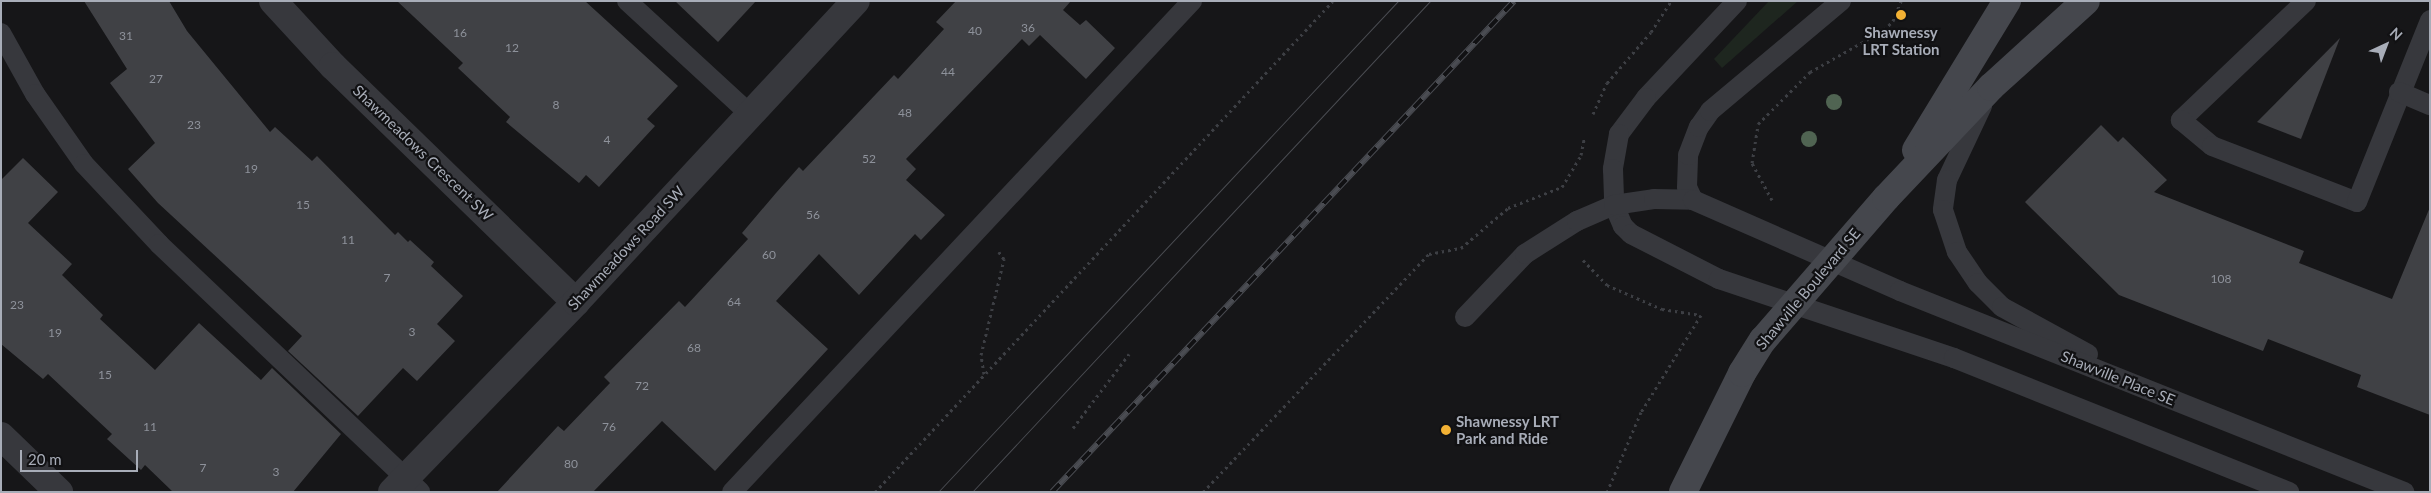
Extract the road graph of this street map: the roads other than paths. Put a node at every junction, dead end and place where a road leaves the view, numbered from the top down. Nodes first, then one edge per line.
1 (273, 1) edge
2 (627, 1) edge
3 (856, 1) edge
4 (1192, 1) edge
5 (1737, 1) edge
6 (1841, 1) edge
7 (2008, 1) edge
8 (2086, 1) edge
9 (2306, 1) edge
10 (2430, 20) edge
11 (1, 33) edge
12 (1991, 87) junction
13 (2399, 92) junction
14 (2430, 105) edge
15 (750, 114) junction
16 (1886, 198) junction
17 (1693, 200) junction
18 (1614, 205) junction
19 (1832, 262) junction
20 (576, 302) junction
21 (1796, 304) junction
22 (1465, 317) dead end
23 (2164, 396) junction
24 (1, 436) edge
25 (406, 487) edge
26 (53, 490) edge
27 (732, 492) edge
28 (1683, 492) edge
29 (2289, 492) edge
30 (2404, 492) edge

1 - 20 street, Shawmeadows Crescent SW
2 - 15 lane
3 - 15 street, Shawmeadows Road SW
4 - 27 lane
5 - 18 lane
6 - 17 lane
7 - 16 street, Shawville Boulevard SE
8 - 12 street, Shawville Boulevard SE
9 - 13 lane
10 - 13 lane
11 - 25 lane
12 - 16 street, Shawville Boulevard SE
12 - 23 lane
13 - 14 lane
15 - 20 street, Shawmeadows Road SW
16 - 19 street, Shawville Boulevard SE
17 - 18 lane
17 - 19 lane, Shawville Place SE
18 - 21 lane
18 - 22 lane
19 - 21 street, Shawville Boulevard SE
19 - 23 lane, Shawville Place SE
20 - 25 street, Shawmeadows Road SW
21 - 28 street, Shawville Boulevard SE
21 - 29 lane
23 - 30 lane, Shawville Place SE
24 - 26 street

